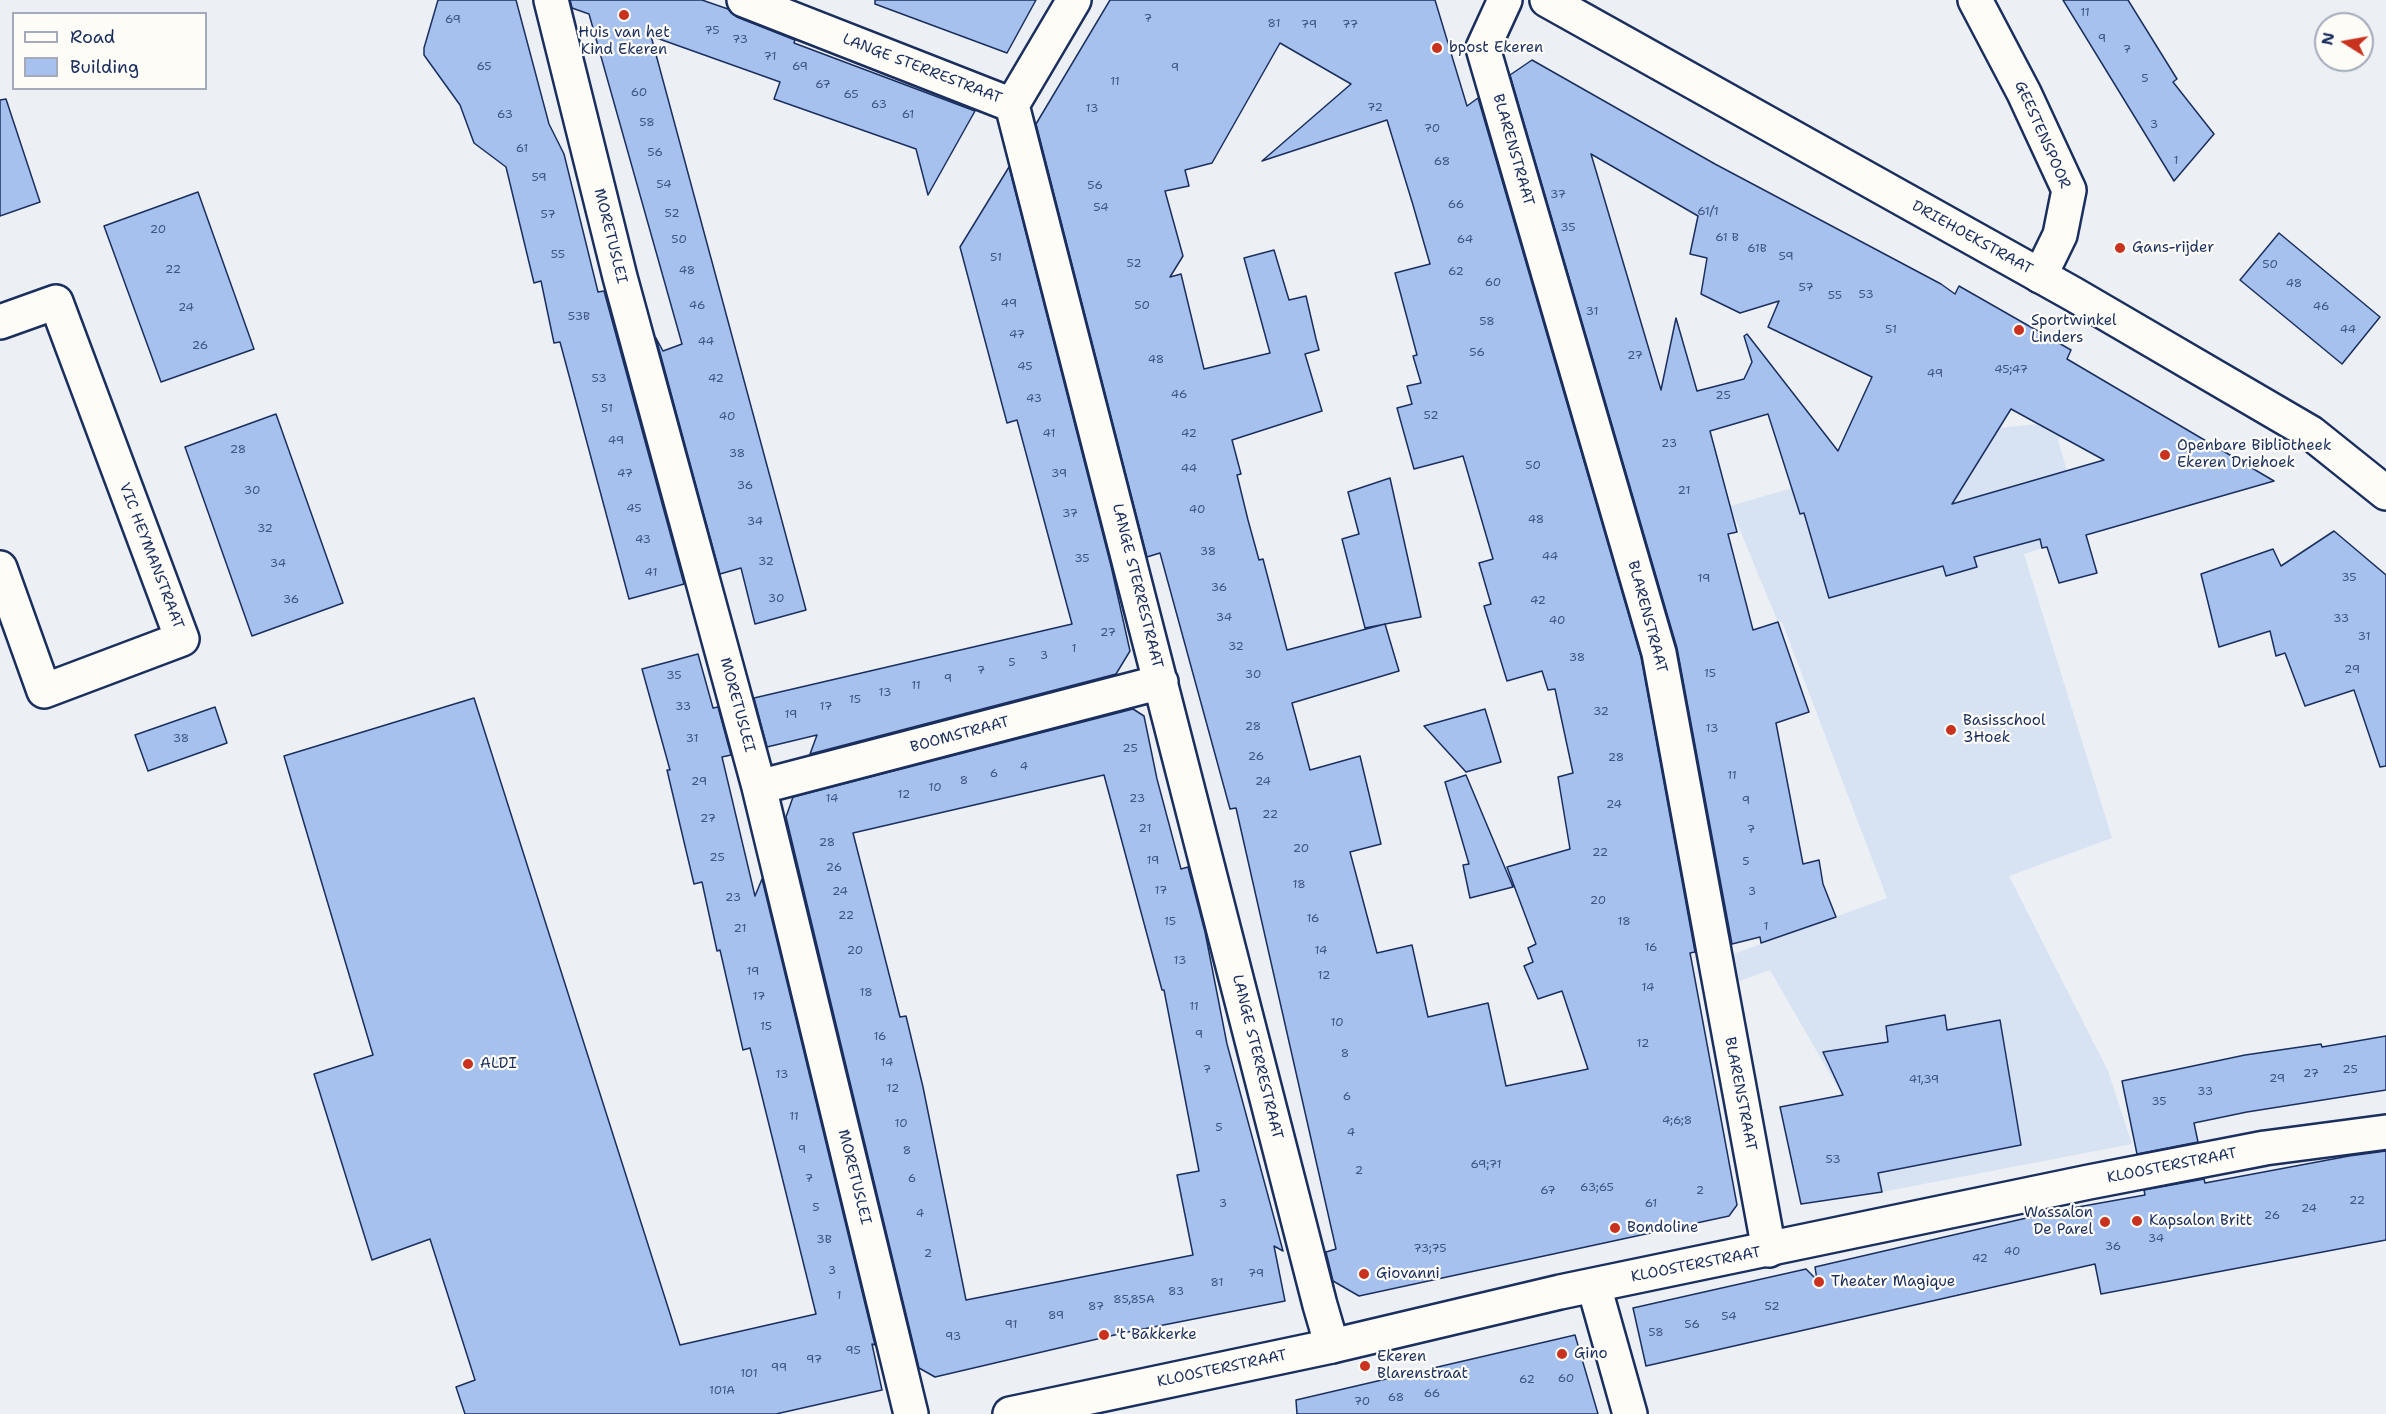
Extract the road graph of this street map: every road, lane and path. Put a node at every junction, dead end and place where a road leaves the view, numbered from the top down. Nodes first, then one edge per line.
1 (551, 0) edge
2 (744, 0) edge
3 (1074, 0) edge
4 (1505, 0) edge
5 (1547, 0) edge
6 (1975, 0) edge
7 (1012, 105) junction
8 (2040, 276) junction
9 (0, 322) edge
10 (2386, 493) edge
11 (0, 568) edge
12 (1161, 682) junction
13 (759, 787) junction
14 (2386, 1132) edge
15 (1769, 1250) junction
16 (1594, 1286) junction
17 (1332, 1346) junction
18 (911, 1414) edge
19 (1010, 1414) edge
20 (1630, 1414) edge

1 - 13 street, MORETUSLEI
2 - 7 street, LANGE STERRESTRAAT
3 - 7 street
4 - 15 street, BLARENSTRAAT
5 - 8 street, DRIEHOEKSTRAAT
6 - 8 street, GEESTENSPOOR
7 - 12 street, LANGE STERRESTRAAT
8 - 10 street, DRIEHOEKSTRAAT
9 - 11 street, VIC HEYMANSTRAAT
12 - 13 street, BOOMSTRAAT
12 - 17 street, LANGE STERRESTRAAT
13 - 18 street, MORETUSLEI
14 - 15 street, KLOOSTERSTRAAT
15 - 16 street, KLOOSTERSTRAAT
16 - 17 street, KLOOSTERSTRAAT
16 - 20 street
17 - 19 street, KLOOSTERSTRAAT

